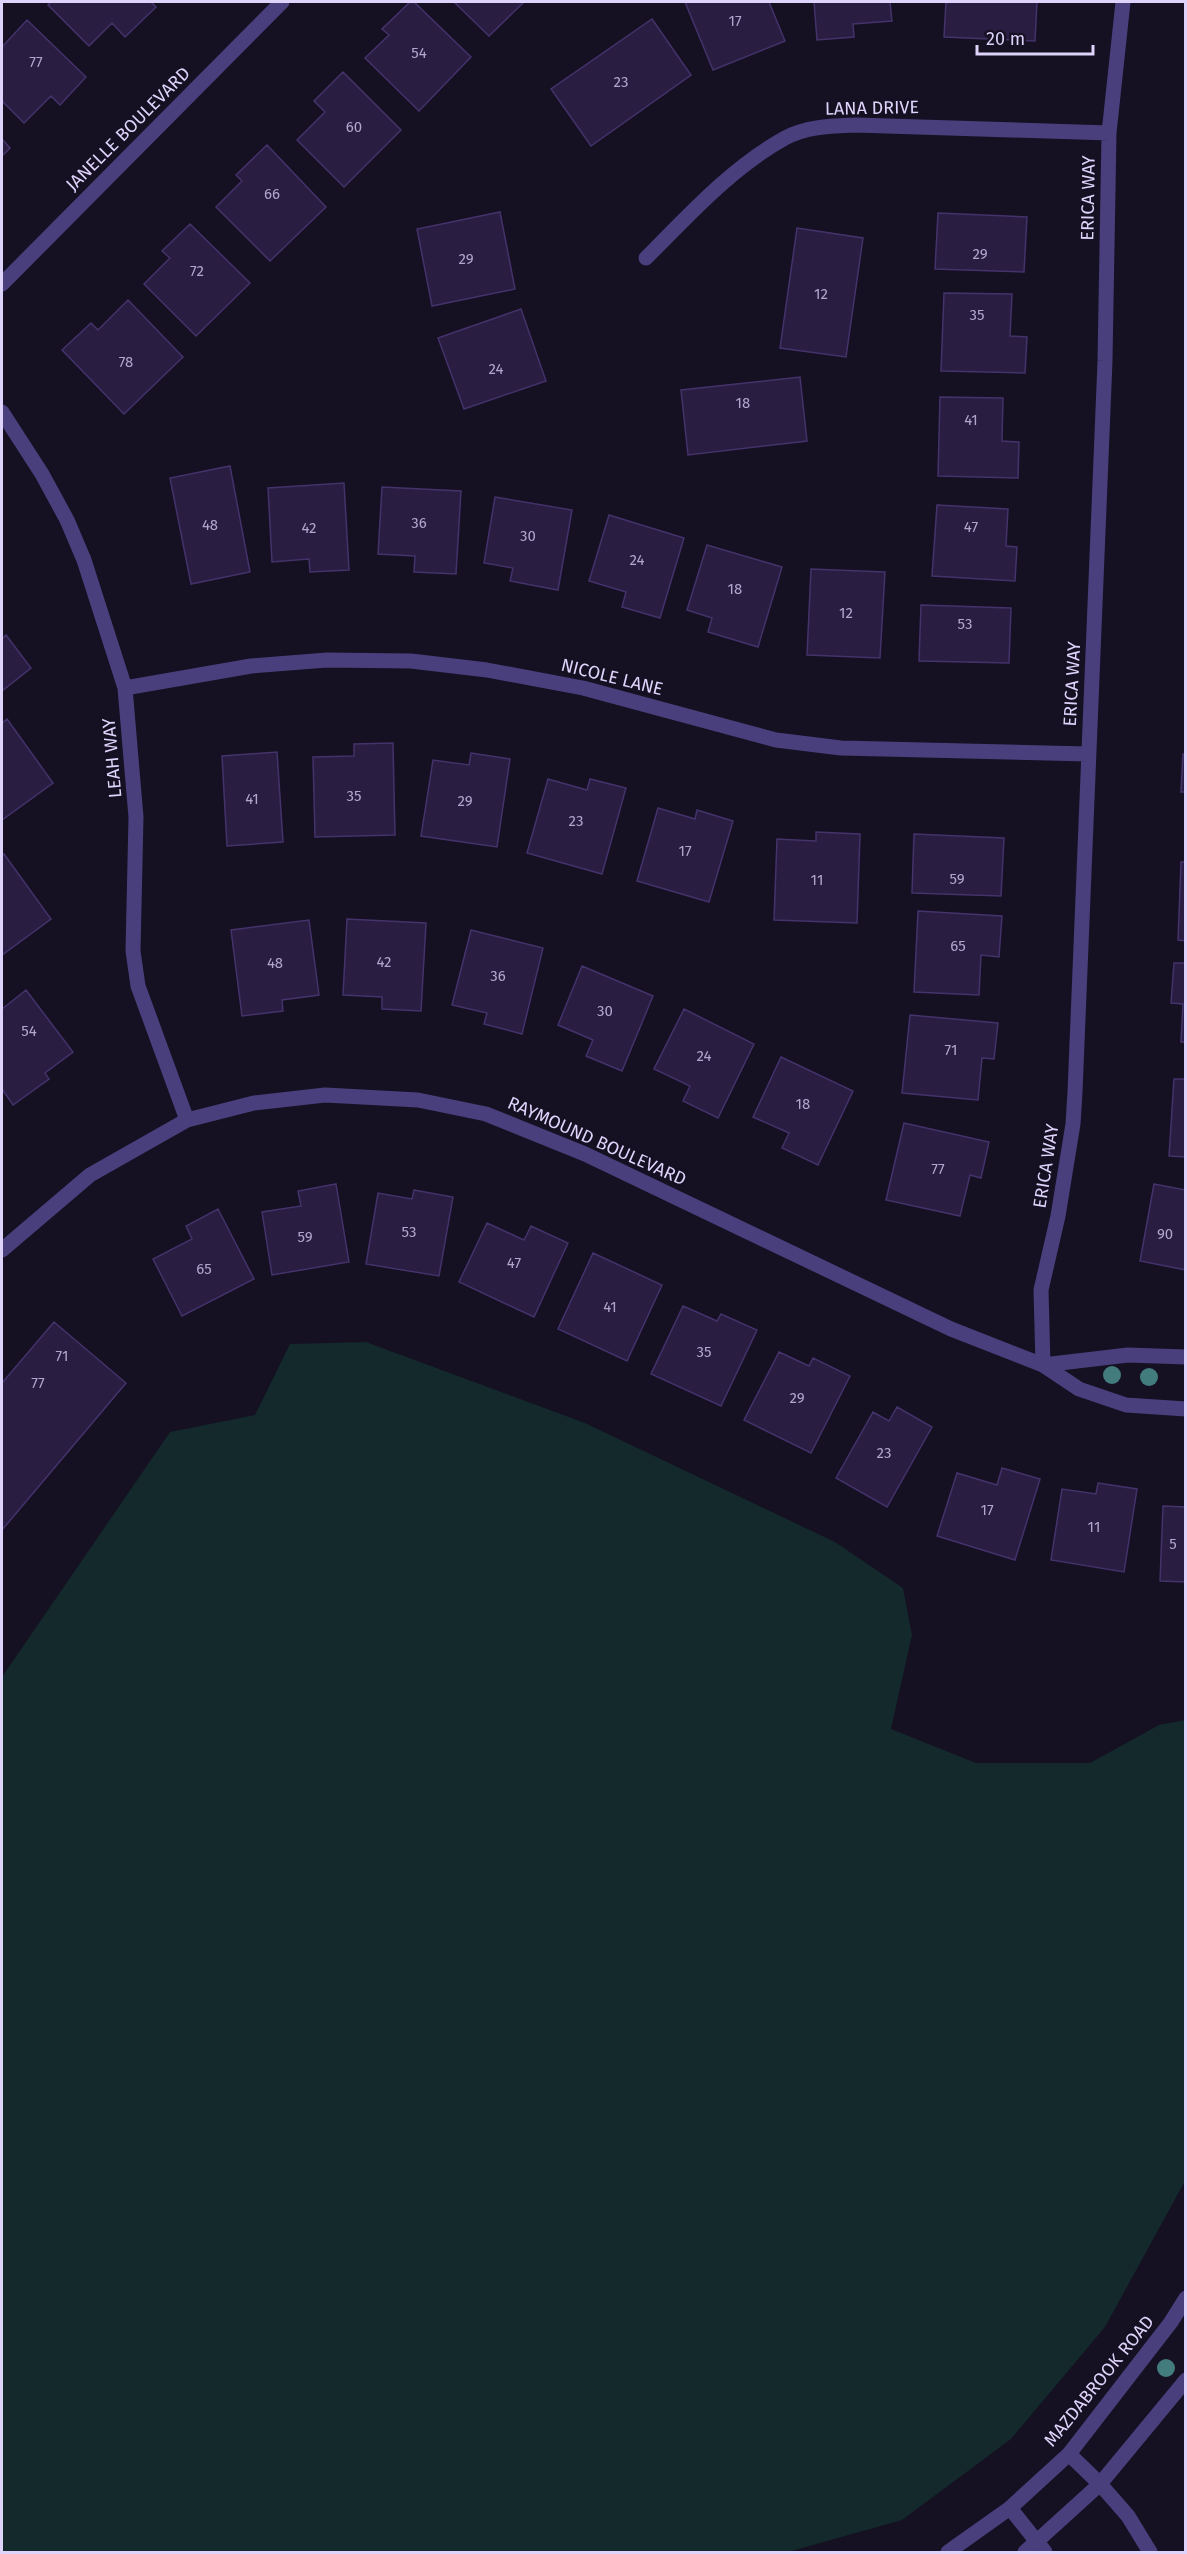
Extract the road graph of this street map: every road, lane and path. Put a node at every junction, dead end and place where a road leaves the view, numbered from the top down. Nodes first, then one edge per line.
1 (282, 2) edge
2 (1123, 2) edge
3 (1109, 133) junction
4 (646, 258) dead end
5 (2, 284) edge
6 (2, 412) edge
7 (125, 688) junction
8 (1088, 754) junction
9 (188, 1120) junction
10 (2, 1250) edge
11 (1185, 1357) edge
12 (1043, 1365) junction
13 (1185, 1409) edge
14 (1185, 2298) edge
15 (1185, 2380) edge
16 (1069, 2454) junction
17 (1100, 2484) junction
18 (1010, 2508) junction
19 (1041, 2547) edge
20 (948, 2553) edge
21 (1025, 2553) edge
22 (1150, 2553) edge

1 - 5 street, JANELLE BOULEVARD
2 - 3 street, ERICA WAY
3 - 4 street, LANA DRIVE
3 - 8 street, ERICA WAY
6 - 7 street, LEAH WAY
7 - 8 street, NICOLE LANE
7 - 9 street, LEAH WAY
8 - 12 street, ERICA WAY
9 - 10 street, RAYMOUND BOULEVARD
9 - 12 street, RAYMOUND BOULEVARD
11 - 12 street, RAYMOUND BOULEVARD
12 - 13 street, RAYMOUND BOULEVARD
14 - 16 street, MAZDABROOK ROAD
15 - 17 street
16 - 17 street
16 - 18 street, MAZDABROOK ROAD
17 - 19 street
17 - 22 street
18 - 19 street
18 - 20 street, MAZDABROOK ROAD
19 - 21 street

